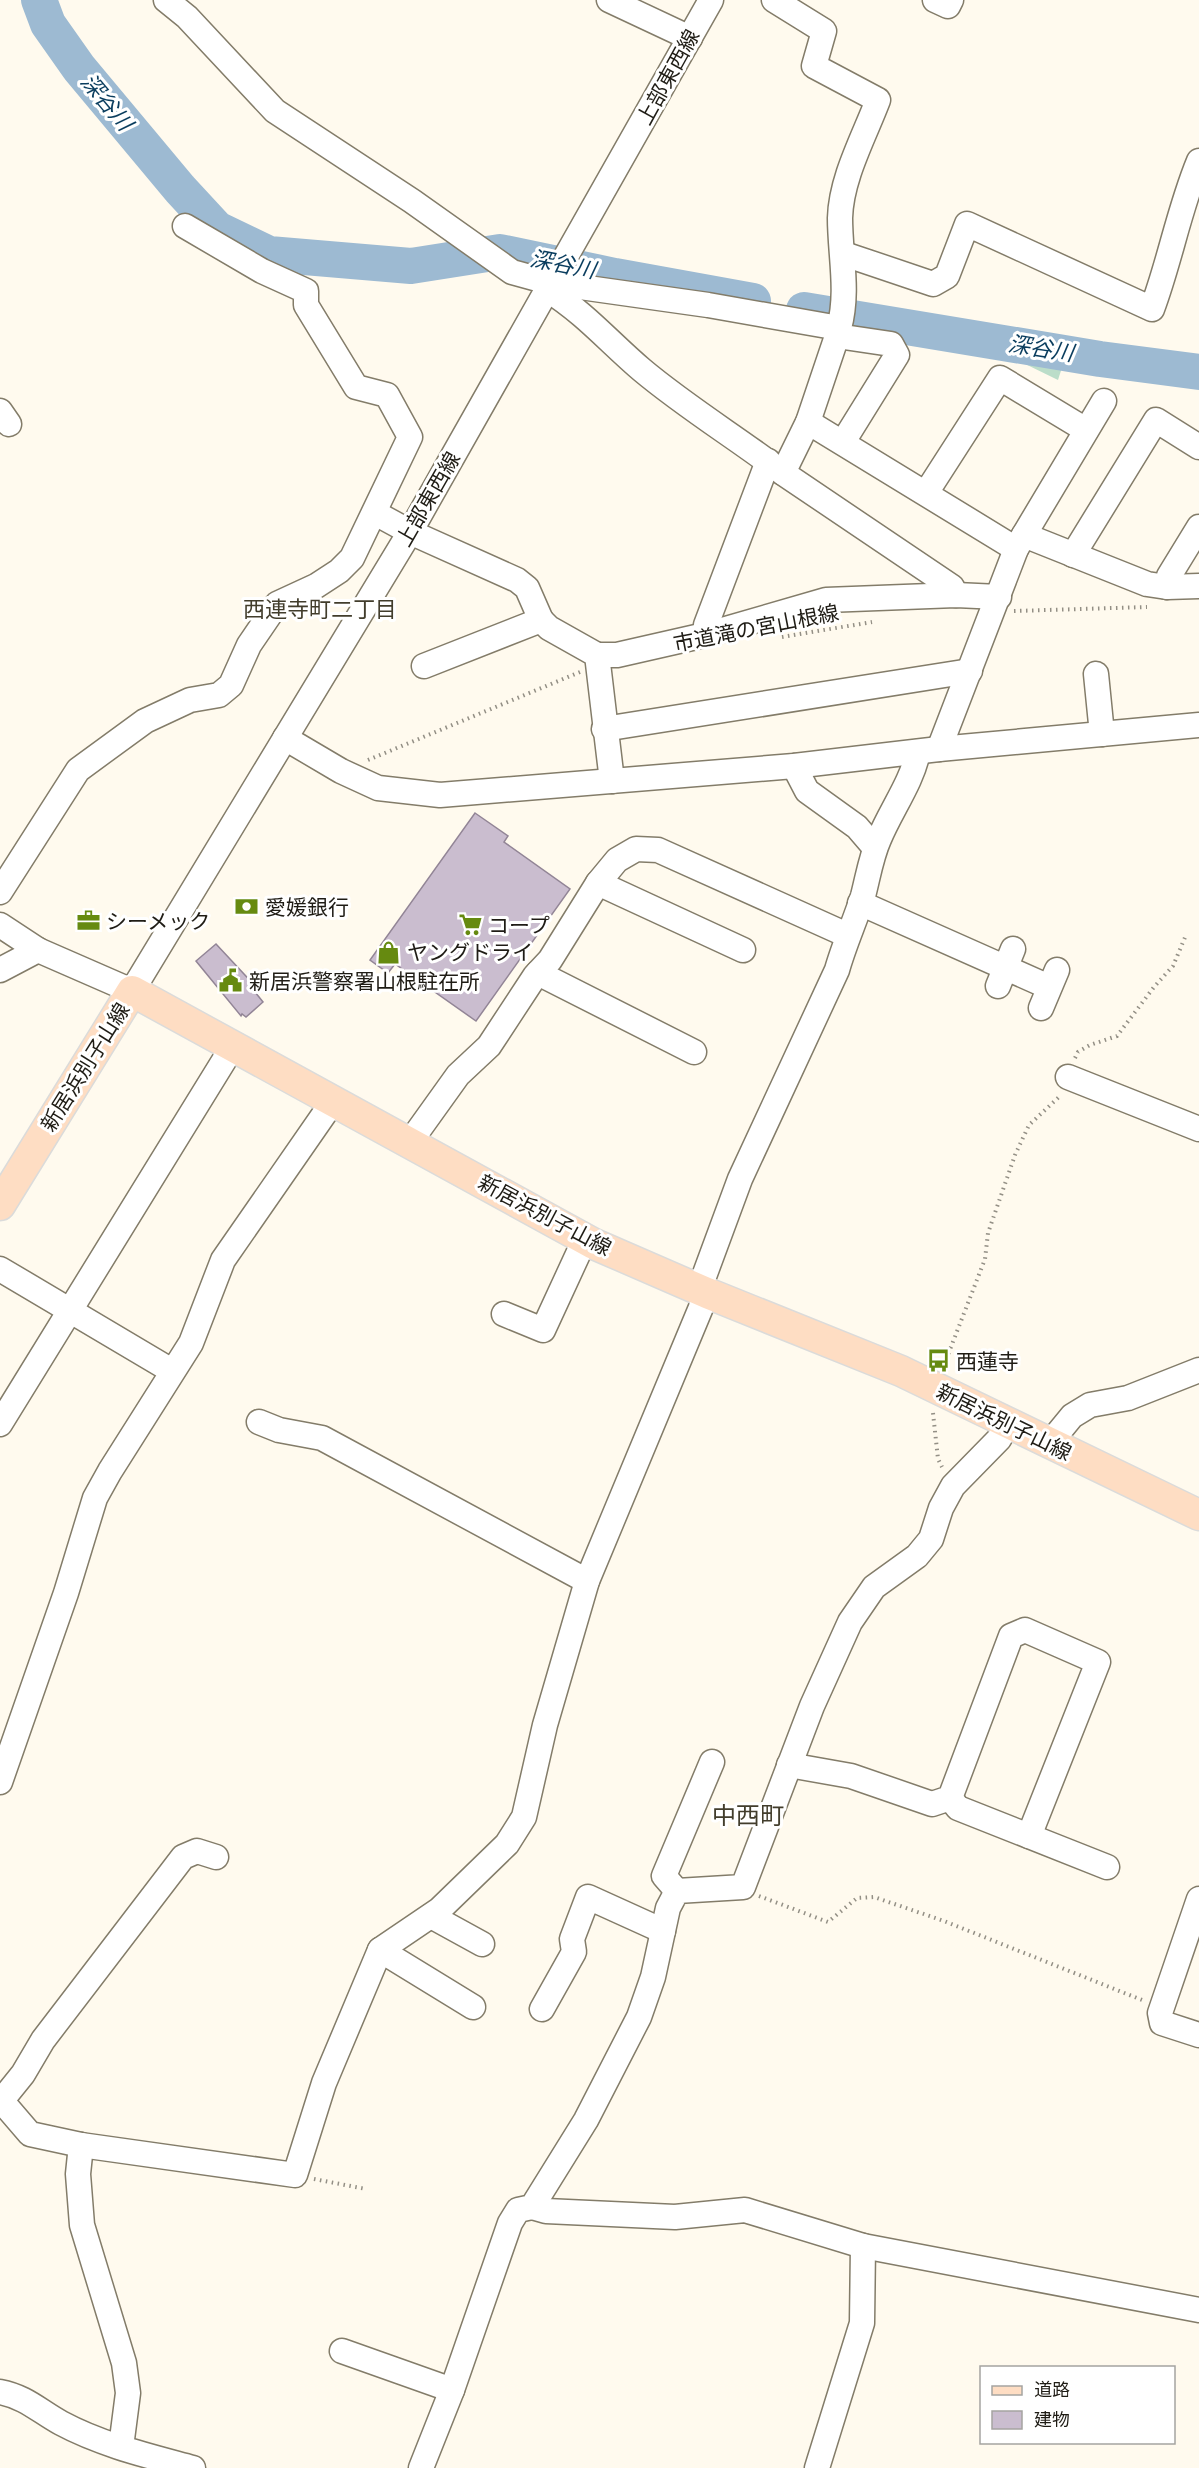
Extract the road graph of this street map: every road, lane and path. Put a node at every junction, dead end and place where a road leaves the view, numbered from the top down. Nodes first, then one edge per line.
1 (166, 0) edge
2 (609, 0) edge
3 (711, 0) edge
4 (774, 0) edge
5 (935, 0) edge
6 (951, 0) edge
7 (690, 38) junction
8 (1199, 161) edge
9 (184, 226) dead end
10 (844, 255) junction
11 (551, 285) junction
12 (840, 324) junction
13 (1104, 401) dead end
14 (808, 422) junction
15 (1086, 430) junction
16 (843, 442) junction
17 (1199, 447) edge
18 (775, 467) junction
19 (926, 493) junction
20 (375, 513) junction
21 (1199, 527) edge
22 (410, 532) junction
23 (1020, 542) junction
24 (1073, 555) junction
25 (1199, 586) edge
26 (1167, 587) junction
27 (956, 595) junction
28 (997, 603) junction
29 (1152, 607) dead end
30 (541, 620) junction
31 (882, 620) dead end
32 (705, 636) junction
33 (778, 638) dead end
34 (598, 664) junction
35 (424, 666) dead end
36 (970, 671) junction
37 (1096, 674) dead end
38 (1199, 725) edge
39 (604, 729) junction
40 (1102, 734) junction
41 (285, 738) junction
42 (928, 750) junction
43 (794, 766) junction
44 (341, 771) junction
45 (612, 781) junction
46 (875, 848) junction
47 (598, 883) junction
48 (0, 892) edge
49 (860, 903) junction
50 (0, 925) edge
51 (847, 935) junction
52 (1186, 935) dead end
53 (38, 950) junction
54 (743, 950) dead end
55 (0, 970) edge
56 (538, 972) junction
57 (1049, 989) dead end
58 (132, 991) junction
59 (233, 1046) junction
60 (694, 1052) dead end
61 (1068, 1077) junction
62 (334, 1100) junction
63 (1199, 1129) edge
64 (410, 1142) junction
65 (0, 1205) edge
66 (585, 1239) junction
67 (0, 1269) edge
68 (703, 1291) junction
69 (71, 1311) junction
70 (504, 1314) dead end
71 (1199, 1370) edge
72 (172, 1371) junction
73 (935, 1388) junction
74 (259, 1422) dead end
75 (0, 1424) edge
76 (1008, 1424) junction
77 (1049, 1444) junction
78 (952, 1486) junction
79 (1199, 1515) edge
80 (587, 1581) junction
81 (712, 1762) dead end
82 (789, 1765) junction
83 (0, 1782) edge
84 (950, 1798) junction
85 (1029, 1836) junction
86 (216, 1857) dead end
87 (1107, 1867) dead end
88 (743, 1887) junction
89 (676, 1891) junction
90 (1199, 1899) edge
91 (430, 1916) junction
92 (663, 1930) junction
93 (482, 1944) dead end
94 (380, 1950) junction
95 (473, 2007) dead end
96 (1161, 2008) junction
97 (542, 2009) dead end
98 (1199, 2035) edge
99 (1, 2100) edge
100 (81, 2145) junction
101 (295, 2175) junction
102 (366, 2189) dead end
103 (532, 2207) junction
104 (863, 2246) junction
105 (1199, 2310) edge
106 (342, 2351) dead end
107 (452, 2390) junction
108 (0, 2392) edge
109 (130, 2456) edge
110 (193, 2468) edge
111 (421, 2468) edge
112 (817, 2468) edge

1 - 11 street
2 - 7 street
3 - 7 street, 上部東西線
4 - 10 street
5 - 6 street
7 - 11 street, 上部東西線
8 - 10 street
9 - 20 street
10 - 12 street
11 - 12 street
11 - 18 street
11 - 22 street, 上部東西線
12 - 14 street
12 - 16 street
13 - 15 street
14 - 16 street
14 - 18 street
15 - 19 street
15 - 23 street
16 - 19 street
17 - 24 street
18 - 27 street
18 - 32 street
19 - 23 street
20 - 22 street
20 - 48 street
21 - 26 street
22 - 30 street
22 - 41 street, 上部東西線
23 - 24 street
23 - 28 street
24 - 26 street
25 - 26 street
27 - 28 street
27 - 32 street
28 - 29 path
28 - 36 street
30 - 34 street
30 - 35 street
31 - 33 path, 市道滝の宮山根線
32 - 34 street
34 - 39 street
34 - 44 path
36 - 39 street
36 - 42 street
37 - 40 street
38 - 40 street
39 - 45 street
40 - 42 street
41 - 44 street
41 - 58 street, 上部東西線
42 - 43 street
42 - 46 street
43 - 45 street
43 - 46 street
44 - 45 street
46 - 49 street
47 - 51 street
47 - 54 street
47 - 56 street
49 - 51 street
49 - 57 street
50 - 53 street
51 - 68 street
52 - 61 path
53 - 55 street
53 - 58 street
56 - 60 street
56 - 64 street
58 - 59 main road, 新居浜別子山線
58 - 65 main road, 新居浜別子山線
59 - 62 main road, 新居浜別子山線
59 - 69 street
61 - 63 street
61 - 73 path
62 - 64 main road, 新居浜別子山線
62 - 72 street
64 - 66 main road, 新居浜別子山線
66 - 68 main road, 新居浜別子山線
66 - 70 street
67 - 69 street
68 - 73 main road, 新居浜別子山線
68 - 80 street
69 - 72 street
69 - 75 street
71 - 77 street
72 - 83 street
73 - 76 main road, 新居浜別子山線
73 - 78 path
74 - 80 street
76 - 77 main road, 新居浜別子山線
76 - 78 street
77 - 79 main road, 新居浜別子山線
78 - 82 street
80 - 91 street
81 - 89 street
82 - 84 street
82 - 88 street
84 - 85 street
84 - 85 street
85 - 87 street
86 - 99 street
88 - 89 street
88 - 96 path
89 - 92 street
90 - 96 street
91 - 93 street
91 - 94 street
92 - 97 street
92 - 103 street
94 - 95 street
94 - 101 street
96 - 98 street
99 - 100 street
100 - 101 street
100 - 109 street
101 - 102 path
103 - 104 street
103 - 107 street
104 - 105 street
104 - 112 street
106 - 107 street
107 - 111 street
108 - 109 street
109 - 110 street

